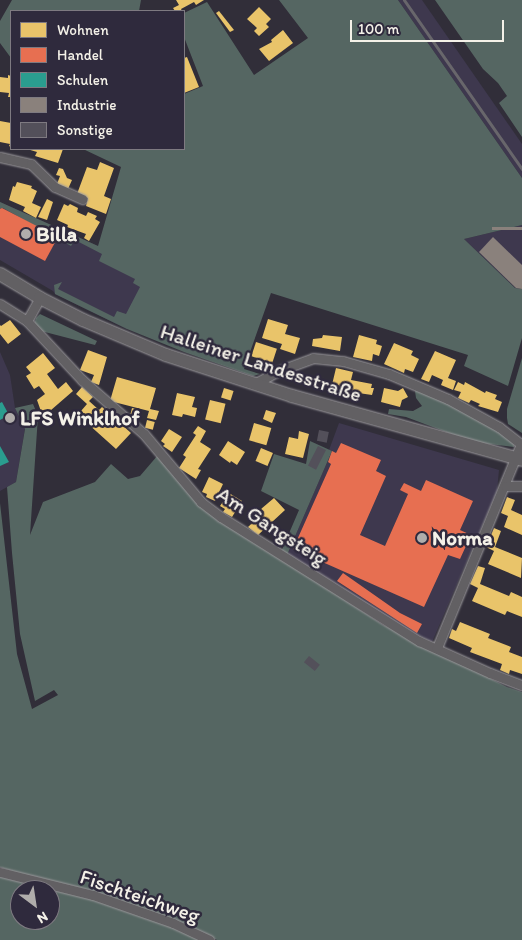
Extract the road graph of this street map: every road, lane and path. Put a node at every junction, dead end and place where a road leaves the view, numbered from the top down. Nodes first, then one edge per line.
1 (0, 157) edge
2 (82, 199) dead end
3 (0, 274) edge
4 (40, 298) junction
5 (0, 304) edge
6 (27, 321) junction
7 (254, 384) junction
8 (519, 459) edge
9 (506, 486) junction
10 (522, 486) edge
11 (437, 648) junction
12 (522, 685) edge
13 (0, 872) edge
14 (209, 940) edge

1 - 2 street
3 - 4 main road, Halleiner Landesstraße
4 - 6 street
4 - 7 main road, Halleiner Landesstraße
5 - 6 street, Am Gangsteig
6 - 11 street, Am Gangsteig
7 - 8 main road, Halleiner Landesstraße
7 - 8 street
8 - 9 street
9 - 10 street
9 - 11 street
11 - 12 street, Am Gangsteig
13 - 14 street, Fischteichweg

